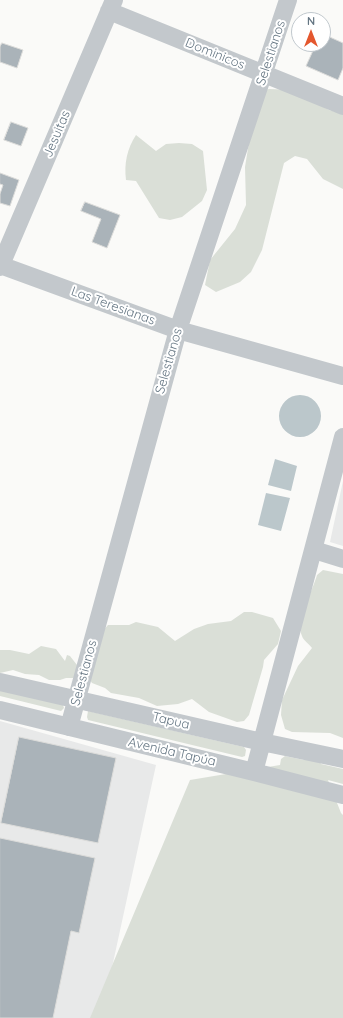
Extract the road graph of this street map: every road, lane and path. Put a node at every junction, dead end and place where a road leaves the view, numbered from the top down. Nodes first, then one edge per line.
1 (288, 0) edge
2 (112, 5) edge
3 (264, 73) junction
4 (343, 106) edge
5 (0, 266) edge
6 (178, 330) junction
7 (343, 376) edge
8 (343, 437) edge
9 (314, 550) junction
10 (343, 559) edge
11 (0, 682) edge
12 (76, 700) junction
13 (0, 710) edge
14 (69, 728) junction
15 (262, 742) junction
16 (343, 759) edge
17 (254, 772) junction
18 (343, 795) edge

1 - 3 street, Selestianos
2 - 3 street, Dominicos
2 - 5 street, Jesuitas
3 - 4 street, Dominicos
3 - 6 street, Selestianos
5 - 6 street, Las Teresianas
6 - 7 street, Las Teresianas
6 - 12 street, Selestianos
8 - 9 street
9 - 10 street
9 - 15 street
11 - 12 street, Tapua
12 - 14 street, Selestianos
12 - 15 street, Tapua
13 - 14 street, Avenida Tapúa
14 - 17 street, Avenida Tapúa
15 - 16 street, Tapua
15 - 17 street
17 - 18 street, Avenida Tapúa

